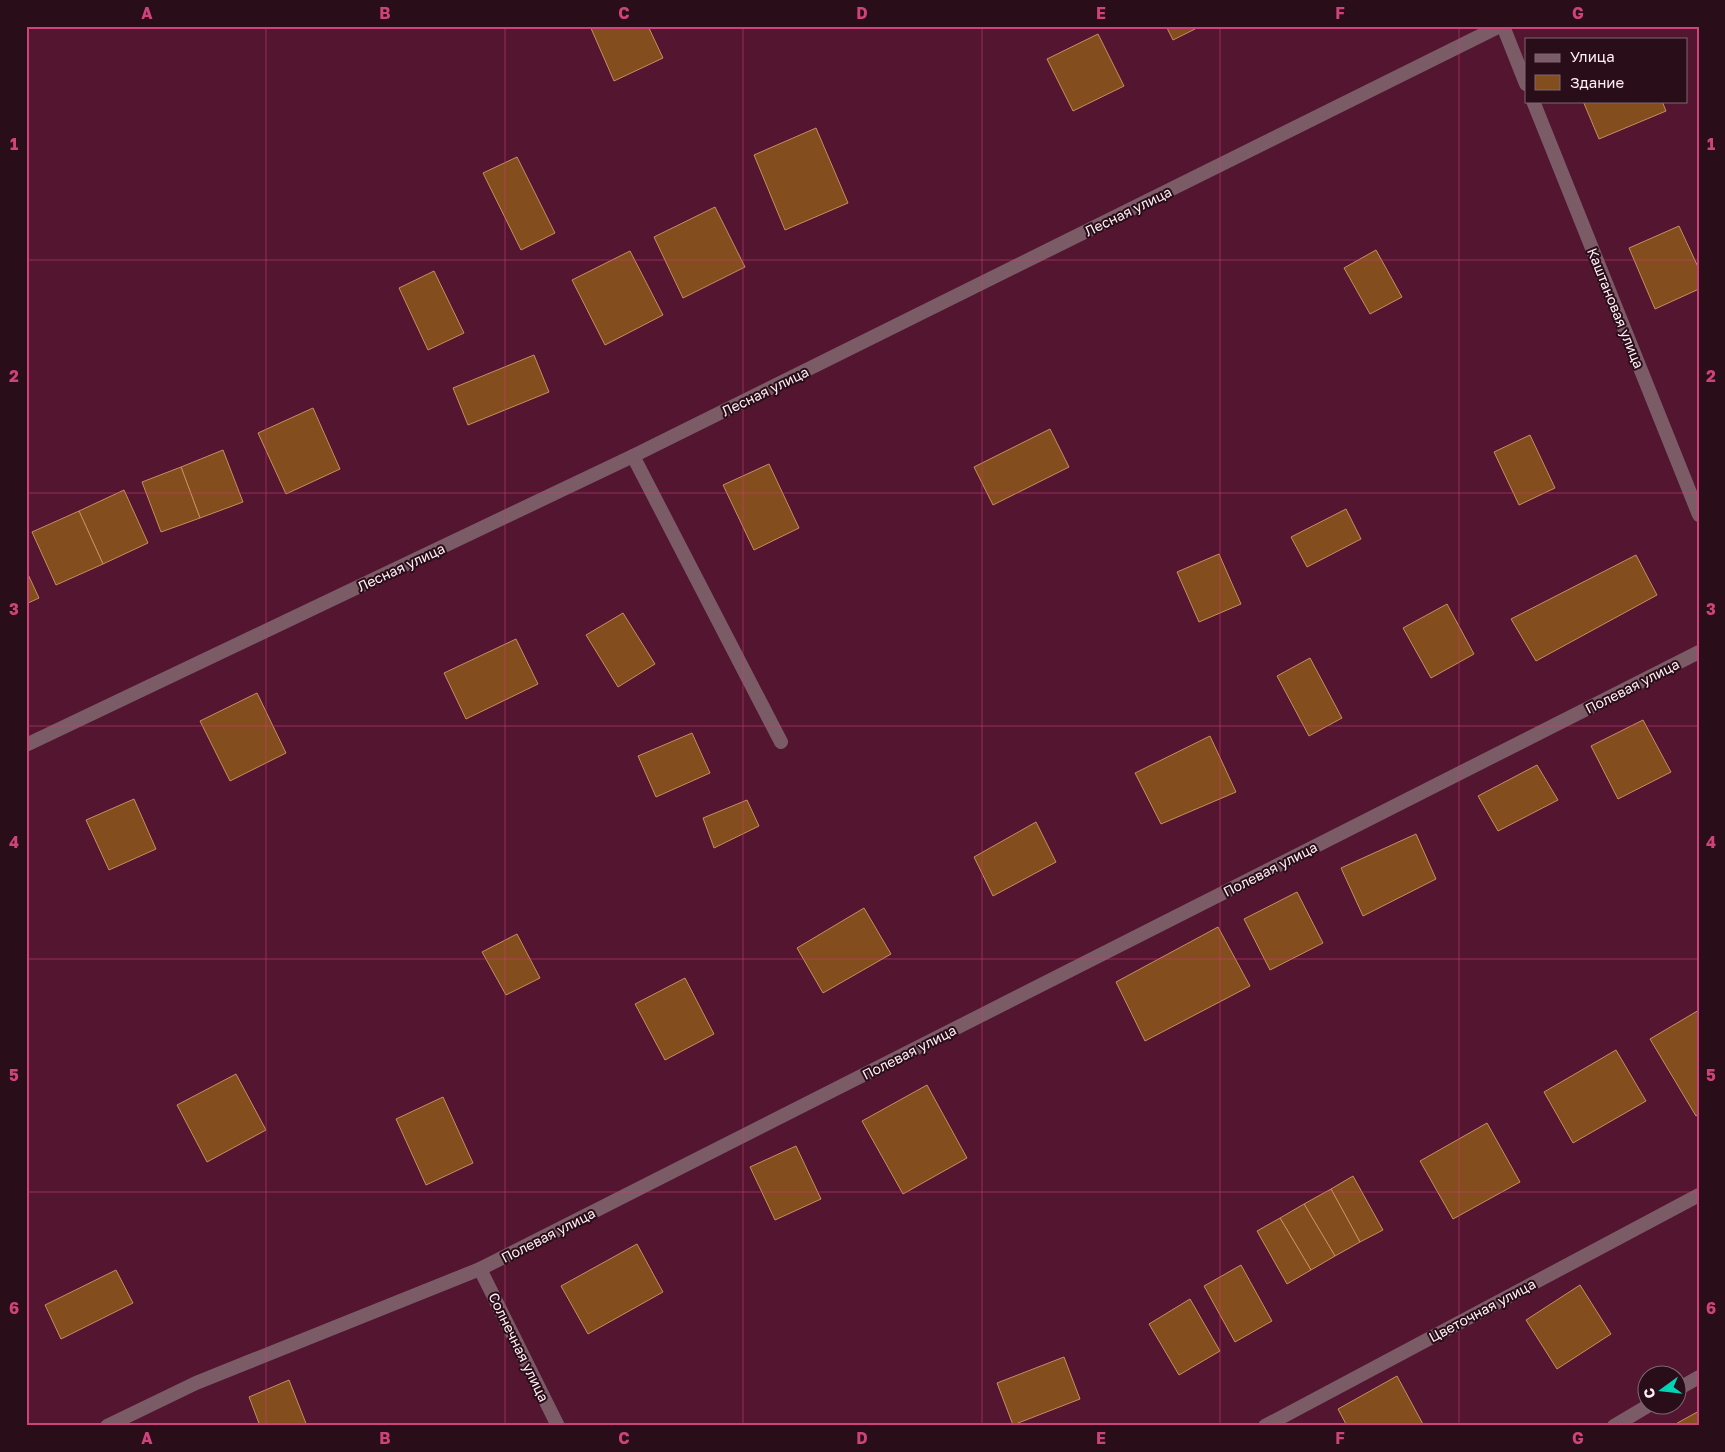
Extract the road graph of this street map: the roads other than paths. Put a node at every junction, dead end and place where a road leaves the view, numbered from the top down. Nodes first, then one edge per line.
1 (1501, 26) edge
2 (1525, 82) edge
3 (1533, 102) edge
4 (633, 456) junction
5 (1699, 515) edge
6 (1699, 652) edge
7 (780, 742) dead end
8 (26, 746) edge
9 (1699, 1195) edge
10 (480, 1269) junction
11 (1699, 1377) edge
12 (1688, 1383) edge
13 (1638, 1412) edge
14 (107, 1426) edge
15 (558, 1426) edge
16 (1265, 1426) edge
17 (1614, 1426) edge

1 - 2 street
1 - 4 street, Лесная улица
3 - 5 street, Каштановая улица
4 - 7 street
4 - 8 street, Лесная улица
6 - 10 street, Полевая улица
9 - 16 street, Цветочная улица
10 - 14 street, Полевая улица
10 - 15 street, Солнечная улица
11 - 12 street
13 - 17 street

